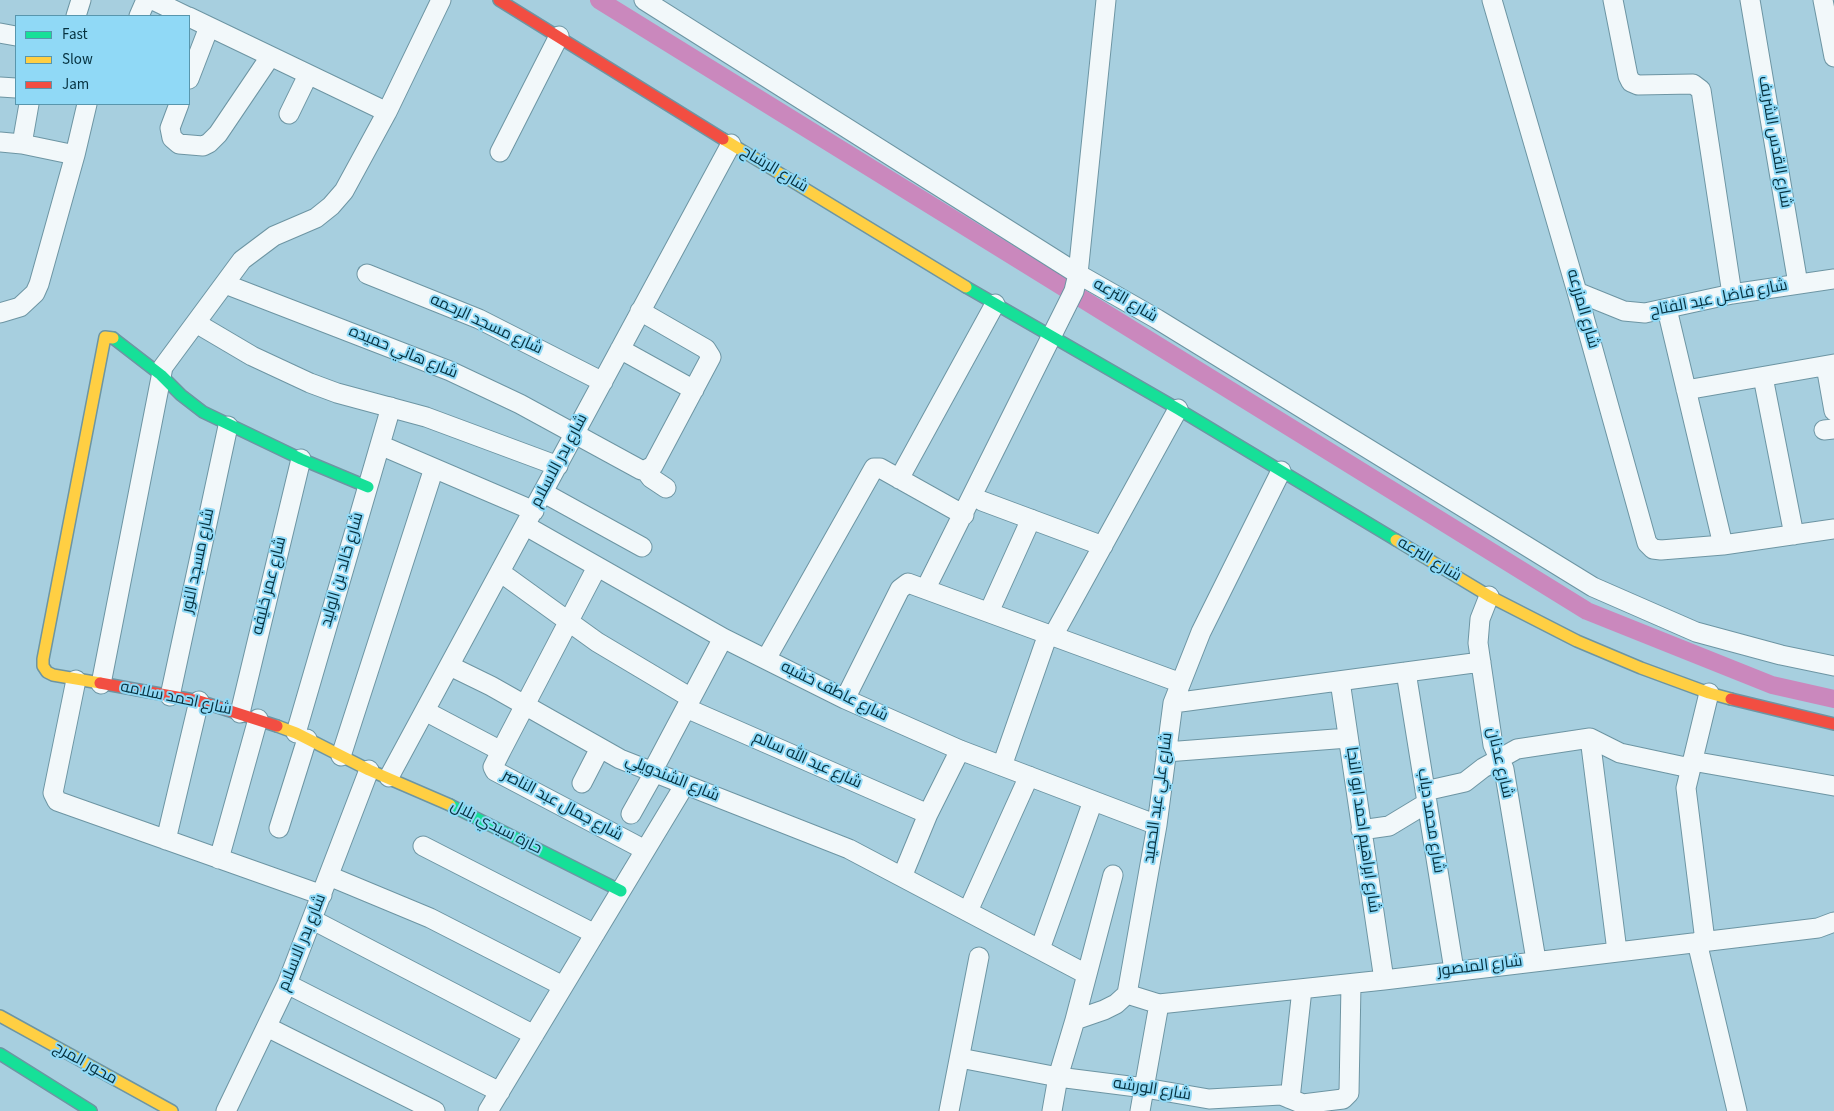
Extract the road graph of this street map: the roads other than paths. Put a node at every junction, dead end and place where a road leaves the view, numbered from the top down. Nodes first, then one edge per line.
1 (81, 0) edge
2 (146, 0) edge
3 (153, 0) edge
4 (441, 0) edge
5 (499, 0) edge
6 (644, 0) edge
7 (1106, 0) edge
8 (1492, 0) edge
9 (1613, 0) edge
10 (1750, 0) edge
11 (1824, 0) edge
12 (76, 15) edge
13 (139, 15) edge
14 (184, 15) edge
15 (190, 18) edge
16 (209, 27) junction
17 (0, 33) edge
18 (15, 36) edge
19 (559, 36) junction
20 (270, 57) junction
21 (1834, 57) edge
22 (308, 75) junction
23 (190, 76) edge
24 (0, 87) edge
25 (15, 88) edge
26 (29, 105) edge
27 (87, 105) edge
28 (179, 105) edge
29 (387, 112) junction
30 (289, 114) dead end
31 (0, 142) edge
32 (22, 144) junction
33 (731, 144) junction
34 (500, 152) dead end
35 (75, 155) junction
36 (367, 274) dead end
37 (1834, 279) edge
38 (1076, 282) junction
39 (225, 284) junction
40 (1798, 284) junction
41 (1577, 292) junction
42 (1732, 294) junction
43 (995, 304) junction
44 (1667, 309) junction
45 (640, 312) junction
46 (0, 313) edge
47 (196, 323) junction
48 (1051, 337) junction
49 (620, 349) junction
50 (1830, 365) edge
51 (161, 375) junction
52 (1763, 376) junction
53 (603, 382) junction
54 (694, 390) junction
55 (1686, 390) junction
56 (391, 407) junction
57 (1178, 408) junction
58 (1834, 411) edge
59 (228, 426) junction
60 (576, 432) junction
61 (380, 445) junction
62 (301, 460) junction
63 (558, 466) junction
64 (434, 468) junction
65 (645, 470) junction
66 (1282, 471) junction
67 (899, 479) junction
68 (368, 488) junction
69 (666, 488) dead end
70 (544, 493) junction
71 (982, 501) dead end
72 (964, 514) junction
73 (530, 518) junction
74 (1031, 519) junction
75 (1834, 529) edge
76 (1794, 535) junction
77 (1723, 545) junction
78 (1103, 546) junction
79 (642, 547) dead end
80 (598, 567) junction
81 (500, 572) junction
82 (926, 588) junction
83 (1489, 596) junction
84 (989, 612) junction
85 (569, 621) junction
86 (1051, 635) junction
87 (723, 638) junction
88 (766, 659) junction
89 (1481, 662) junction
90 (450, 666) junction
91 (1834, 666) edge
92 (1406, 672) junction
93 (76, 680) junction
94 (1340, 681) junction
95 (1181, 683) junction
96 (101, 684) junction
97 (1709, 693) junction
98 (170, 696) junction
99 (845, 699) junction
100 (199, 702) junction
101 (689, 703) junction
102 (1173, 703) junction
103 (525, 706) junction
104 (425, 711) junction
105 (240, 713) junction
106 (258, 719) junction
107 (1834, 724) edge
108 (301, 736) junction
109 (1348, 738) junction
110 (1590, 738) junction
111 (600, 748) junction
112 (960, 750) junction
113 (501, 751) junction
114 (1166, 752) junction
115 (341, 756) junction
116 (1499, 759) junction
117 (1691, 765) junction
118 (1002, 766) junction
119 (370, 770) junction
120 (653, 772) junction
121 (1029, 776) junction
122 (389, 777) junction
123 (582, 783) dead end
124 (684, 786) junction
125 (1834, 786) edge
126 (1426, 797) junction
127 (1093, 801) junction
128 (631, 814) dead end
129 (928, 814) junction
130 (1157, 825) junction
131 (279, 828) dead end
132 (1361, 830) junction
133 (166, 840) junction
134 (423, 846) dead end
135 (646, 850) junction
136 (219, 859) junction
137 (1113, 875) dead end
138 (329, 876) junction
139 (902, 877) junction
140 (621, 891) junction
141 (322, 895) junction
142 (968, 911) junction
143 (313, 920) junction
144 (1834, 922) edge
145 (595, 934) junction
146 (1701, 941) junction
147 (1040, 948) junction
148 (1617, 951) junction
149 (979, 958) dead end
150 (1536, 960) junction
151 (1454, 970) junction
152 (1086, 974) junction
153 (1384, 980) junction
154 (287, 984) junction
155 (1351, 984) junction
156 (563, 986) junction
157 (1302, 989) junction
158 (1127, 994) junction
159 (1159, 1004) junction
160 (0, 1016) edge
161 (1075, 1020) junction
162 (268, 1027) junction
163 (534, 1034) junction
164 (0, 1054) edge
165 (960, 1058) junction
166 (1058, 1077) junction
167 (1145, 1088) junction
168 (500, 1092) junction
169 (1287, 1102) edge
170 (1208, 1105) edge
171 (91, 1111) edge
172 (172, 1111) edge
173 (226, 1111) edge
174 (435, 1111) edge
175 (488, 1111) edge
176 (950, 1111) edge
177 (1052, 1111) edge
178 (1140, 1111) edge
179 (1737, 1111) edge

1 - 12 street
2 - 13 street
3 - 14 street
4 - 29 street
5 - 19 street, شارع الرشاح
6 - 38 street
7 - 38 street
8 - 41 street, شارع المزرعه
9 - 42 street
10 - 40 street, شارع القدس الشريف
11 - 21 street
15 - 16 street
16 - 20 street
16 - 23 street
17 - 18 street
19 - 33 street, شارع الرشاح
19 - 34 street
20 - 22 street
20 - 28 street
22 - 29 street
22 - 30 street
24 - 25 street
26 - 32 street
27 - 35 street
29 - 39 street
31 - 32 street
32 - 35 street
33 - 43 street, شارع الرشاح
33 - 45 street, شارع بدر الاسلام
35 - 46 street
36 - 53 street, شارع مسجد الرحمه
37 - 40 street, شارع فاضل عبد الفتاح
38 - 48 street
38 - 91 street, شارع الترعه
39 - 47 street
39 - 60 street, شارع هاني حميده
40 - 42 street, شارع فاضل عبد الفتاح
41 - 44 street, شارع فاضل عبد الفتاح
41 - 77 street, شارع المزرعه
42 - 44 street, شارع فاضل عبد الفتاح
43 - 48 street, شارع الرشاح
43 - 67 street
44 - 55 street
45 - 49 street, شارع بدر الاسلام
45 - 54 street
47 - 51 street
47 - 56 street
48 - 57 street, شارع الترعه
48 - 72 street
49 - 53 street, شارع بدر الاسلام
49 - 54 street
50 - 52 street
50 - 58 street
51 - 59 street
51 - 93 street, شارع احمد سلامه
51 - 96 street
52 - 55 street
52 - 76 street
53 - 60 street, شارع بدر الاسلام
54 - 65 street
55 - 77 street
56 - 61 street, شارع خالد بن الوليد
56 - 63 street
57 - 66 street, شارع الترعه
57 - 78 street
59 - 62 street
59 - 98 street, شارع مسجد النور
60 - 63 street, شارع بدر الاسلام
60 - 65 street, شارع هاني حميده
61 - 64 street, شارع عاطف خشبه
61 - 68 street, شارع خالد بن الوليد
62 - 68 street
62 - 105 street, شارع عمر خليفه
63 - 70 street, شارع بدر الاسلام
64 - 73 street, شارع عاطف خشبه
64 - 115 street
65 - 69 street, شارع هاني حميده
66 - 83 street, شارع الترعه
66 - 95 street, شارع علي عبد الحميد
67 - 72 street
67 - 88 street
68 - 108 street, شارع خالد بن الوليد
70 - 73 street, شارع بدر الاسلام
70 - 79 street
71 - 74 street
72 - 82 street
73 - 80 street, شارع عاطف خشبه
73 - 81 street, شارع بدر الاسلام
74 - 78 street
74 - 84 street
75 - 76 street, شارع المزرعه
76 - 77 street, شارع المزرعه
78 - 86 street
80 - 85 street
80 - 87 street, شارع عاطف خشبه
81 - 85 street, شارع عبد الله سالم
81 - 90 street, شارع بدر الاسلام
82 - 84 street
82 - 99 street
83 - 89 street, شارع عدنان
83 - 97 street, شارع الترعه
84 - 86 street
85 - 101 street, شارع عبد الله سالم
85 - 103 street
86 - 95 street
86 - 118 street
87 - 88 street, شارع عاطف خشبه
87 - 101 street
88 - 99 street, شارع عاطف خشبه
89 - 92 street
89 - 116 street, شارع عدنان
90 - 103 street, شارع الشندويلي
90 - 104 street, شارع بدر الاسلام
92 - 94 street
92 - 126 street, شارع محمد دياب
93 - 96 street, شارع احمد سلامه
93 - 133 street
94 - 102 street
94 - 109 street, شارع ابراهيم احمد ابو النجا
95 - 102 street, شارع علي عبد الحميد
96 - 98 street, شارع احمد سلامه
97 - 107 street, شارع الترعه
97 - 117 street
98 - 100 street, شارع احمد سلامه
99 - 112 street, شارع عاطف خشبه
100 - 105 street, شارع احمد سلامه
100 - 133 street
101 - 120 street
101 - 129 street, شارع عبد الله سالم
102 - 114 street, شارع علي عبد الحميد
103 - 111 street, شارع الشندويلي
103 - 113 street
104 - 113 street, شارع جمال عبد الناصر
104 - 122 street, شارع بدر الاسلام
105 - 106 street, شارع احمد سلامه
106 - 108 street, شارع احمد سلامه
106 - 136 street
108 - 115 street, شارع احمد سلامه
108 - 131 street, شارع خالد بن الوليد
109 - 114 street
109 - 132 street, شارع ابراهيم احمد ابو النجا
110 - 116 street
110 - 117 street
110 - 148 street
111 - 120 street, شارع الشندويلي
111 - 123 street
112 - 118 street, شارع عاطف خشبه
112 - 129 street
113 - 135 street, شارع جمال عبد الناصر
114 - 130 street, شارع علي عبد الحميد
115 - 119 street, شارع احمد سلامه
116 - 126 street
116 - 150 street, شارع عدنان
117 - 125 street
117 - 146 street
118 - 121 street, شارع عاطف خشبه
119 - 122 street, حارة سيدي بلال
119 - 138 street, شارع بدر الاسلام
120 - 124 street, شارع الشندويلي
120 - 128 street
121 - 127 street, شارع عاطف خشبه
121 - 142 street
122 - 140 street, حارة سيدي بلال
124 - 135 street
124 - 139 street, شارع الشندويلي
126 - 132 street
126 - 151 street, شارع محمد دياب
127 - 130 street, شارع عاطف خشبه
127 - 147 street
129 - 139 street
130 - 158 street, شارع علي عبد الحميد
132 - 153 street, شارع ابراهيم احمد ابو النجا
133 - 136 street
134 - 145 street
135 - 140 street
136 - 141 street
137 - 152 street
138 - 141 street, شارع بدر الاسلام
138 - 156 street
139 - 142 street, شارع الشندويلي
140 - 145 street
141 - 143 street, شارع بدر الاسلام
142 - 147 street, شارع الشندويلي
143 - 154 street, شارع بدر الاسلام
143 - 163 street
144 - 146 street, شارع المنصور
145 - 156 street
146 - 148 street, شارع المنصور
146 - 179 street
147 - 152 street, شارع الشندويلي
148 - 150 street, شارع المنصور
149 - 165 street
150 - 151 street, شارع المنصور
151 - 153 street, شارع المنصور
152 - 161 street
153 - 155 street, شارع المنصور
154 - 162 street, شارع بدر الاسلام
154 - 168 street
155 - 157 street, شارع المنصور
155 - 169 street, شارع الورشه
156 - 163 street
157 - 159 street, شارع المنصور
157 - 169 street
158 - 159 street, شارع المنصور
158 - 161 street
159 - 167 street
160 - 172 street, محور المرج
161 - 166 street
162 - 173 street, شارع بدر الاسلام
162 - 174 street
163 - 168 street
164 - 171 street
165 - 166 street, شارع الورشه
165 - 176 street
166 - 167 street, شارع الورشه
166 - 177 street
167 - 170 street, شارع الورشه
167 - 178 street
168 - 175 street
169 - 170 street, شارع الورشه

